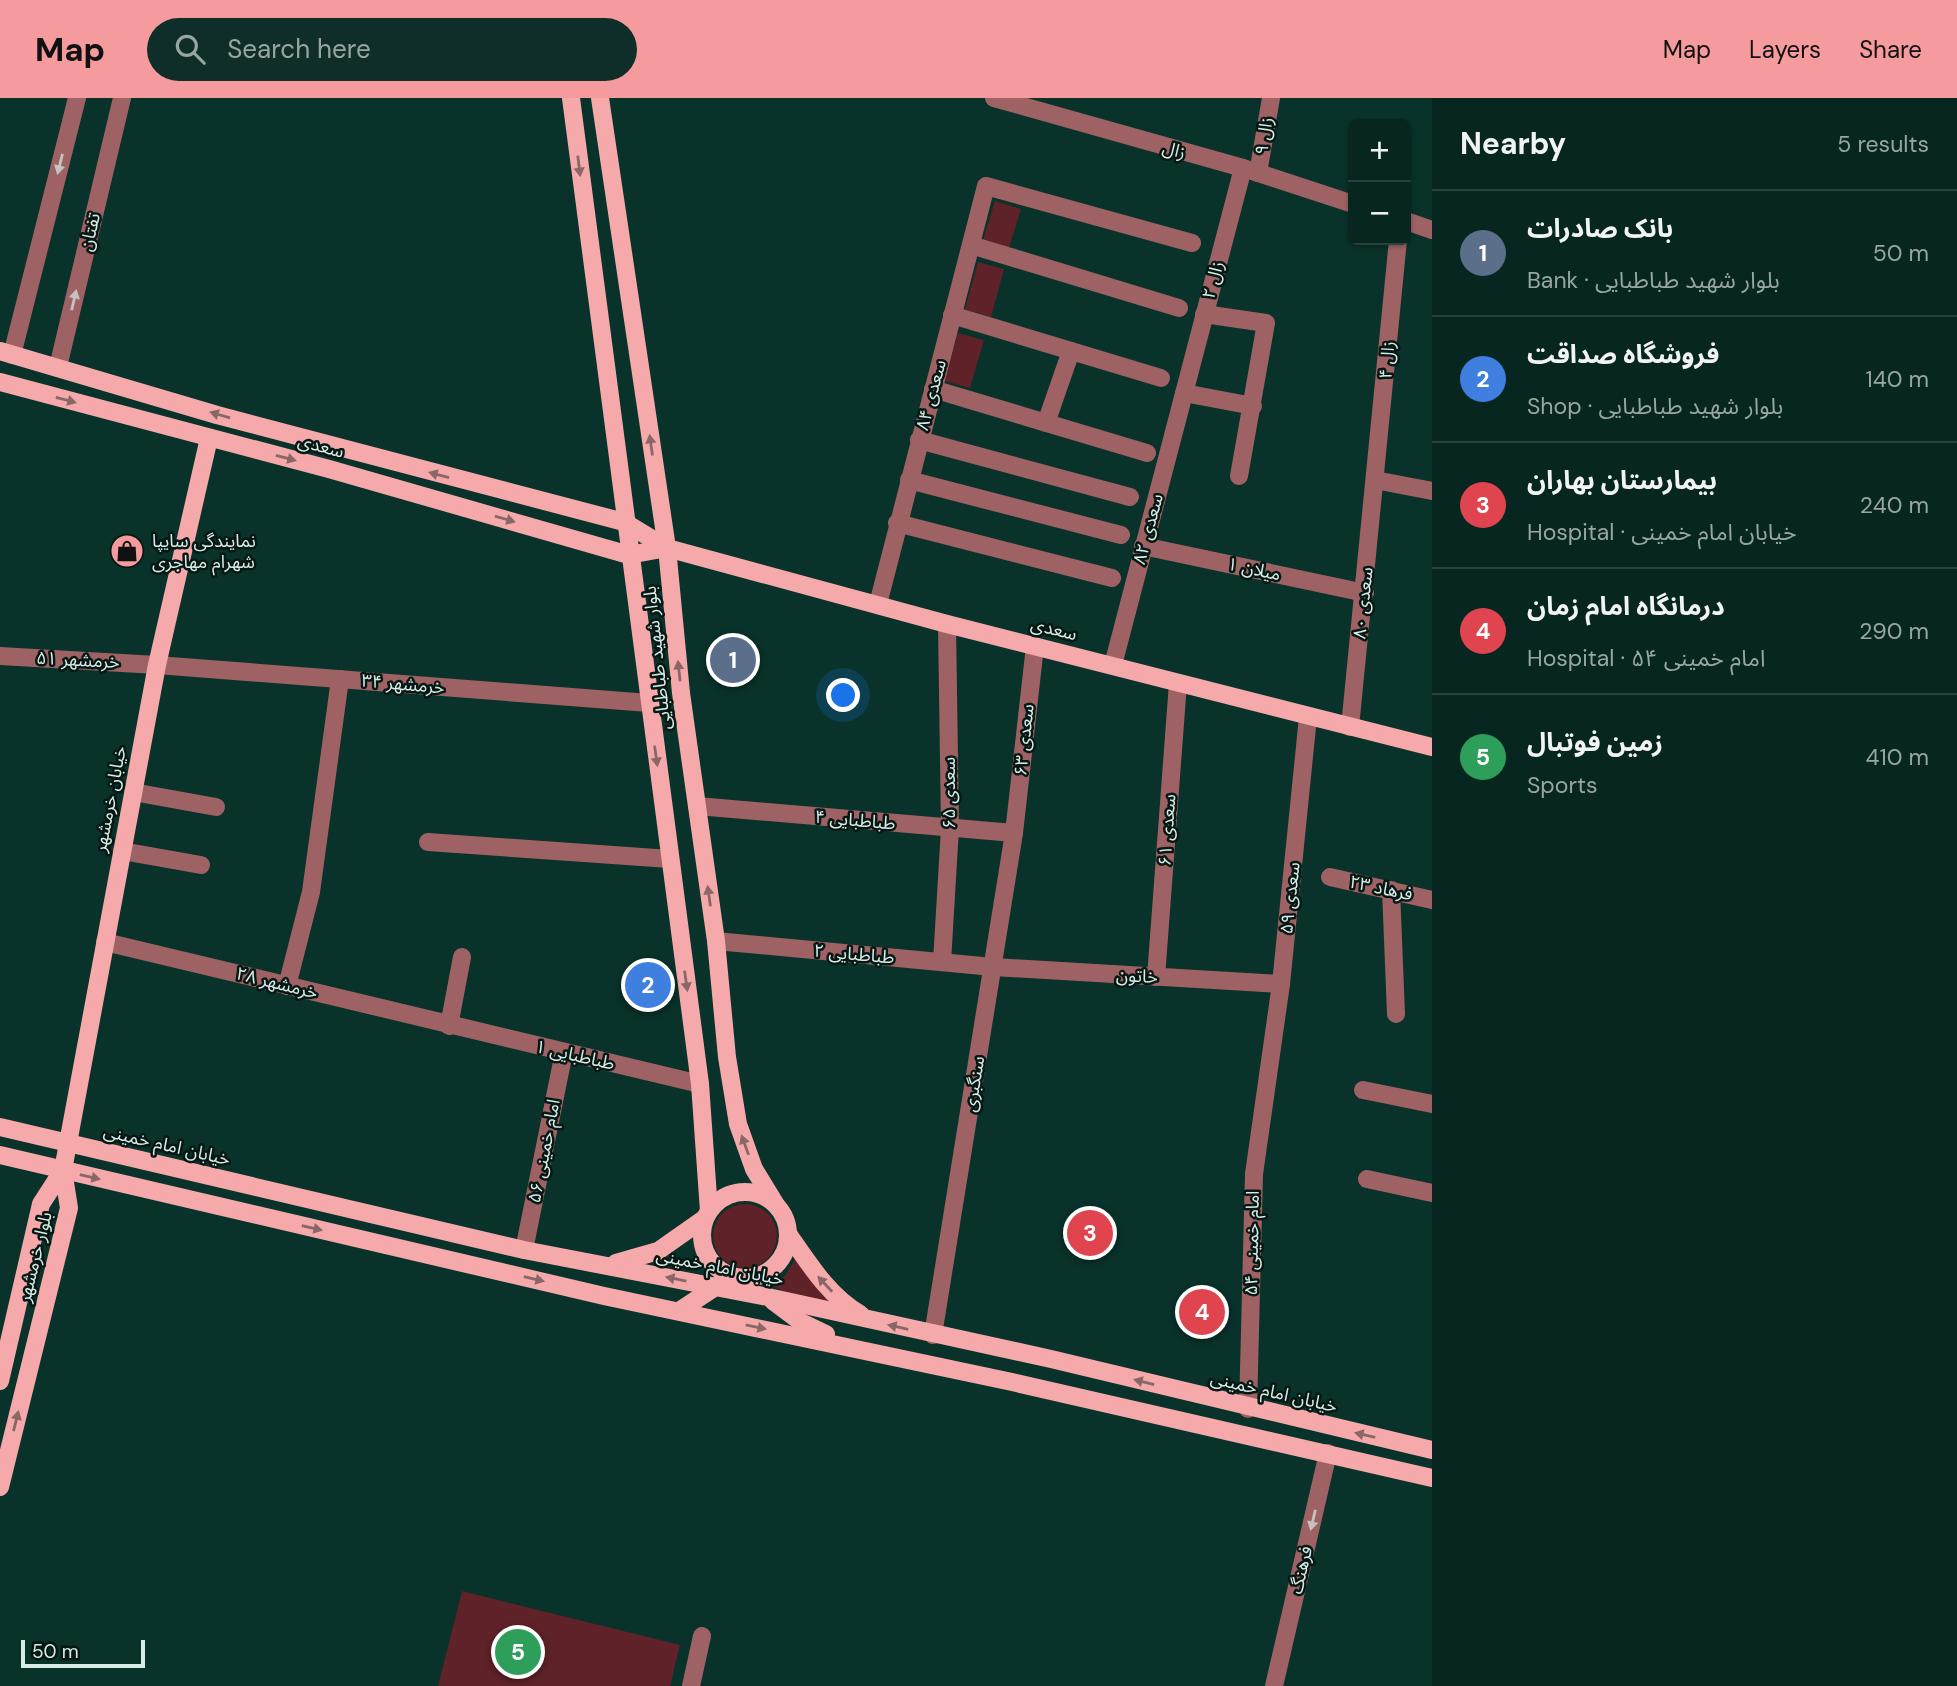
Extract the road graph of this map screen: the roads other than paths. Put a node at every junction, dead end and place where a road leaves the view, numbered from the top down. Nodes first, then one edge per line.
1 (77, 98) edge
2 (122, 98) edge
3 (570, 98) edge
4 (600, 98) edge
5 (994, 98) edge
6 (1052, 98) edge
7 (1271, 98) edge
8 (1051, 116) junction
9 (1251, 171) junction
10 (1348, 202) edge
11 (1411, 223) edge
12 (1432, 230) edge
13 (1192, 243) dead end
14 (971, 245) junction
15 (1398, 245) edge
16 (1179, 308) dead end
17 (1204, 314) junction
18 (952, 315) junction
19 (1071, 351) junction
20 (6, 353) edge
21 (58, 367) junction
22 (1161, 378) dead end
23 (0, 382) edge
24 (933, 389) junction
25 (1184, 393) junction
26 (1253, 406) junction
27 (1046, 423) junction
28 (209, 438) junction
29 (919, 440) junction
30 (1147, 453) dead end
31 (1239, 476) dead end
32 (909, 480) junction
33 (1375, 480) junction
34 (1432, 491) edge
35 (1130, 497) dead end
36 (624, 522) junction
37 (897, 523) junction
38 (1121, 535) dead end
39 (1143, 546) junction
40 (667, 548) junction
41 (629, 555) junction
42 (1112, 578) dead end
43 (1365, 593) junction
44 (878, 604) junction
45 (947, 624) junction
46 (1035, 646) junction
47 (0, 656) edge
48 (157, 664) junction
49 (1113, 665) junction
50 (340, 679) junction
51 (1178, 683) junction
52 (649, 704) junction
53 (1308, 717) junction
54 (1350, 727) junction
55 (1432, 747) edge
56 (133, 792) junction
57 (697, 806) junction
58 (216, 807) dead end
59 (950, 828) junction
60 (1014, 833) junction
61 (428, 842) dead end
62 (122, 850) junction
63 (670, 859) junction
64 (201, 865) dead end
65 (1330, 877) dead end
66 (1391, 890) junction
67 (1432, 900) edge
68 (716, 941) junction
69 (105, 942) junction
70 (462, 957) dead end
71 (942, 962) junction
72 (993, 967) junction
73 (1156, 977) junction
74 (1281, 984) junction
75 (287, 985) junction
76 (1396, 1014) dead end
77 (449, 1026) junction
78 (564, 1052) junction
79 (1268, 1079) joint
80 (700, 1084) junction
81 (1363, 1090) dead end
82 (1432, 1104) edge
83 (0, 1126) edge
84 (68, 1143) junction
85 (0, 1155) edge
86 (63, 1170) junction
87 (1367, 1179) dead end
88 (1432, 1193) edge
89 (776, 1205) junction
90 (707, 1214) junction
91 (789, 1235) junction
92 (524, 1250) junction
93 (604, 1265) junction
94 (731, 1280) junction
95 (768, 1297) junction
96 (679, 1311) junction
97 (872, 1321) junction
98 (933, 1335) junction
99 (850, 1346) junction
100 (0, 1381) edge
101 (1248, 1409) junction
102 (1432, 1450) edge
103 (1328, 1453) junction
104 (1432, 1478) edge
105 (0, 1488) edge
106 (702, 1636) dead end
107 (691, 1686) edge
108 (1275, 1686) edge

1 -> 20 street
21 -> 2 street, تفتان
3 -> 36 main road, بلوار شهید طباطبایی
40 -> 4 main road, بلوار شهید طباطبایی
5 - 8 street, زال
6 - 8 street
7 - 9 street, زال ۹
8 - 9 street, زال
9 - 10 street, زال
9 - 17 street, زال ۲
11 - 12 street
13 - 14 street, سعدی ۸۴
14 - 16 street
14 - 18 street, سعدی ۸۴
15 - 33 street, زال ۴
17 - 25 street, زال ۲
17 - 26 street
18 - 19 street
18 - 24 street, سعدی ۸۴
19 - 22 street
19 - 27 street
20 - 21 main road, سعدی
36 -> 21 main road, سعدی
23 -> 28 main road, سعدی
24 - 27 street
24 - 29 street, سعدی ۸۴
25 - 26 street
25 - 39 street, سعدی ۸۲
26 - 31 street
27 - 30 street
28 -> 41 main road, سعدی
28 - 48 main road, خیابان خرمشهر
29 - 32 street, سعدی ۸۴
29 - 35 street
32 - 37 street, سعدی ۸۴
32 - 38 street
33 - 34 street
33 - 43 street, سعدی ۸۰
36 - 40 main road, سعدی
36 - 41 main road, بلوار شهید طباطبایی
37 - 42 street
37 - 44 street, سعدی ۸۴
39 - 43 street, میلان ۱
39 - 49 street, سعدی ۸۲
40 - 41 main road
40 - 44 main road, سعدی
57 -> 40 main road, بلوار شهید طباطبایی
41 - 52 main road, بلوار شهید طباطبایی
43 - 54 street, سعدی ۸۰
44 - 45 main road, سعدی
45 - 46 main road, سعدی
45 - 59 street, سعدی ۶۵
46 - 49 main road, سعدی
46 - 60 street, سعدی ۶۳
47 - 48 street, خرمشهر ۵۱
48 - 50 street, خرمشهر ۳۴
48 - 56 main road, خیابان خرمشهر
49 - 51 main road, سعدی
50 - 52 street, خرمشهر ۳۴
50 - 75 street
51 - 53 main road, سعدی
51 - 73 street, سعدی ۶۱
52 -> 63 main road, بلوار شهید طباطبایی
53 - 54 main road, سعدی
53 - 74 street, سعدی ۵۹
54 - 55 main road, سعدی
56 - 58 street
56 - 62 main road, خیابان خرمشهر
57 - 59 street, طباطبایی ۴
68 -> 57 main road, بلوار شهید طباطبایی
59 - 60 street, طباطبایی ۴
59 - 71 street, سعدی ۶۵
60 - 72 street, سنگبری
61 - 63 street
62 - 64 street
62 - 69 main road, خیابان خرمشهر
63 -> 80 main road, بلوار شهید طباطبایی
65 - 66 street, فرهاد ۲۳
66 - 67 street, فرهاد ۲۳
66 - 76 street
68 - 71 street, طباطبایی ۲
89 -> 68 main road, بلوار شهید طباطبایی
69 - 75 street, خرمشهر ۲۸
69 - 84 main road, خیابان خرمشهر
70 - 77 street
71 - 72 street, طباطبایی ۲
72 - 73 street, خاتون
72 - 98 street, سنگبری
73 - 74 street, خاتون
74 - 79 street, سعدی ۵۹
75 - 77 street, خرمشهر ۲۸
77 - 78 street, طباطبایی ۱
78 - 80 street, طباطبایی ۱
78 - 92 street, امام خمینی ۵۶
79 - 101 street, امام خمینی ۵۴
80 - 90 main road, بلوار شهید طباطبایی
81 - 82 street
83 - 84 main road, خیابان امام خمینی
84 - 86 main road, خیابان خرمشهر
84 - 92 main road, خیابان امام خمینی
85 - 86 main road
86 -> 96 main road
86 - 100 main road, بلوار خرمشهر
105 -> 86 main road, بلوار خرمشهر
87 - 88 street
89 - 90 main road
89 - 91 main road
90 - 93 main road
90 - 94 main road
91 - 94 main road
97 -> 91 main road
92 - 93 main road, خیابان امام خمینی
94 -> 93 main road, خیابان امام خمینی
94 - 95 main road
94 - 95 main road, خیابان امام خمینی
94 - 96 main road
95 - 97 main road, خیابان امام خمینی
95 - 99 main road
96 -> 99 main road
98 -> 97 main road, خیابان امام خمینی
101 -> 98 main road, خیابان امام خمینی
99 - 103 main road
102 -> 101 main road, خیابان امام خمینی
103 - 104 main road
103 -> 108 street, فرهنگ
106 - 107 street

